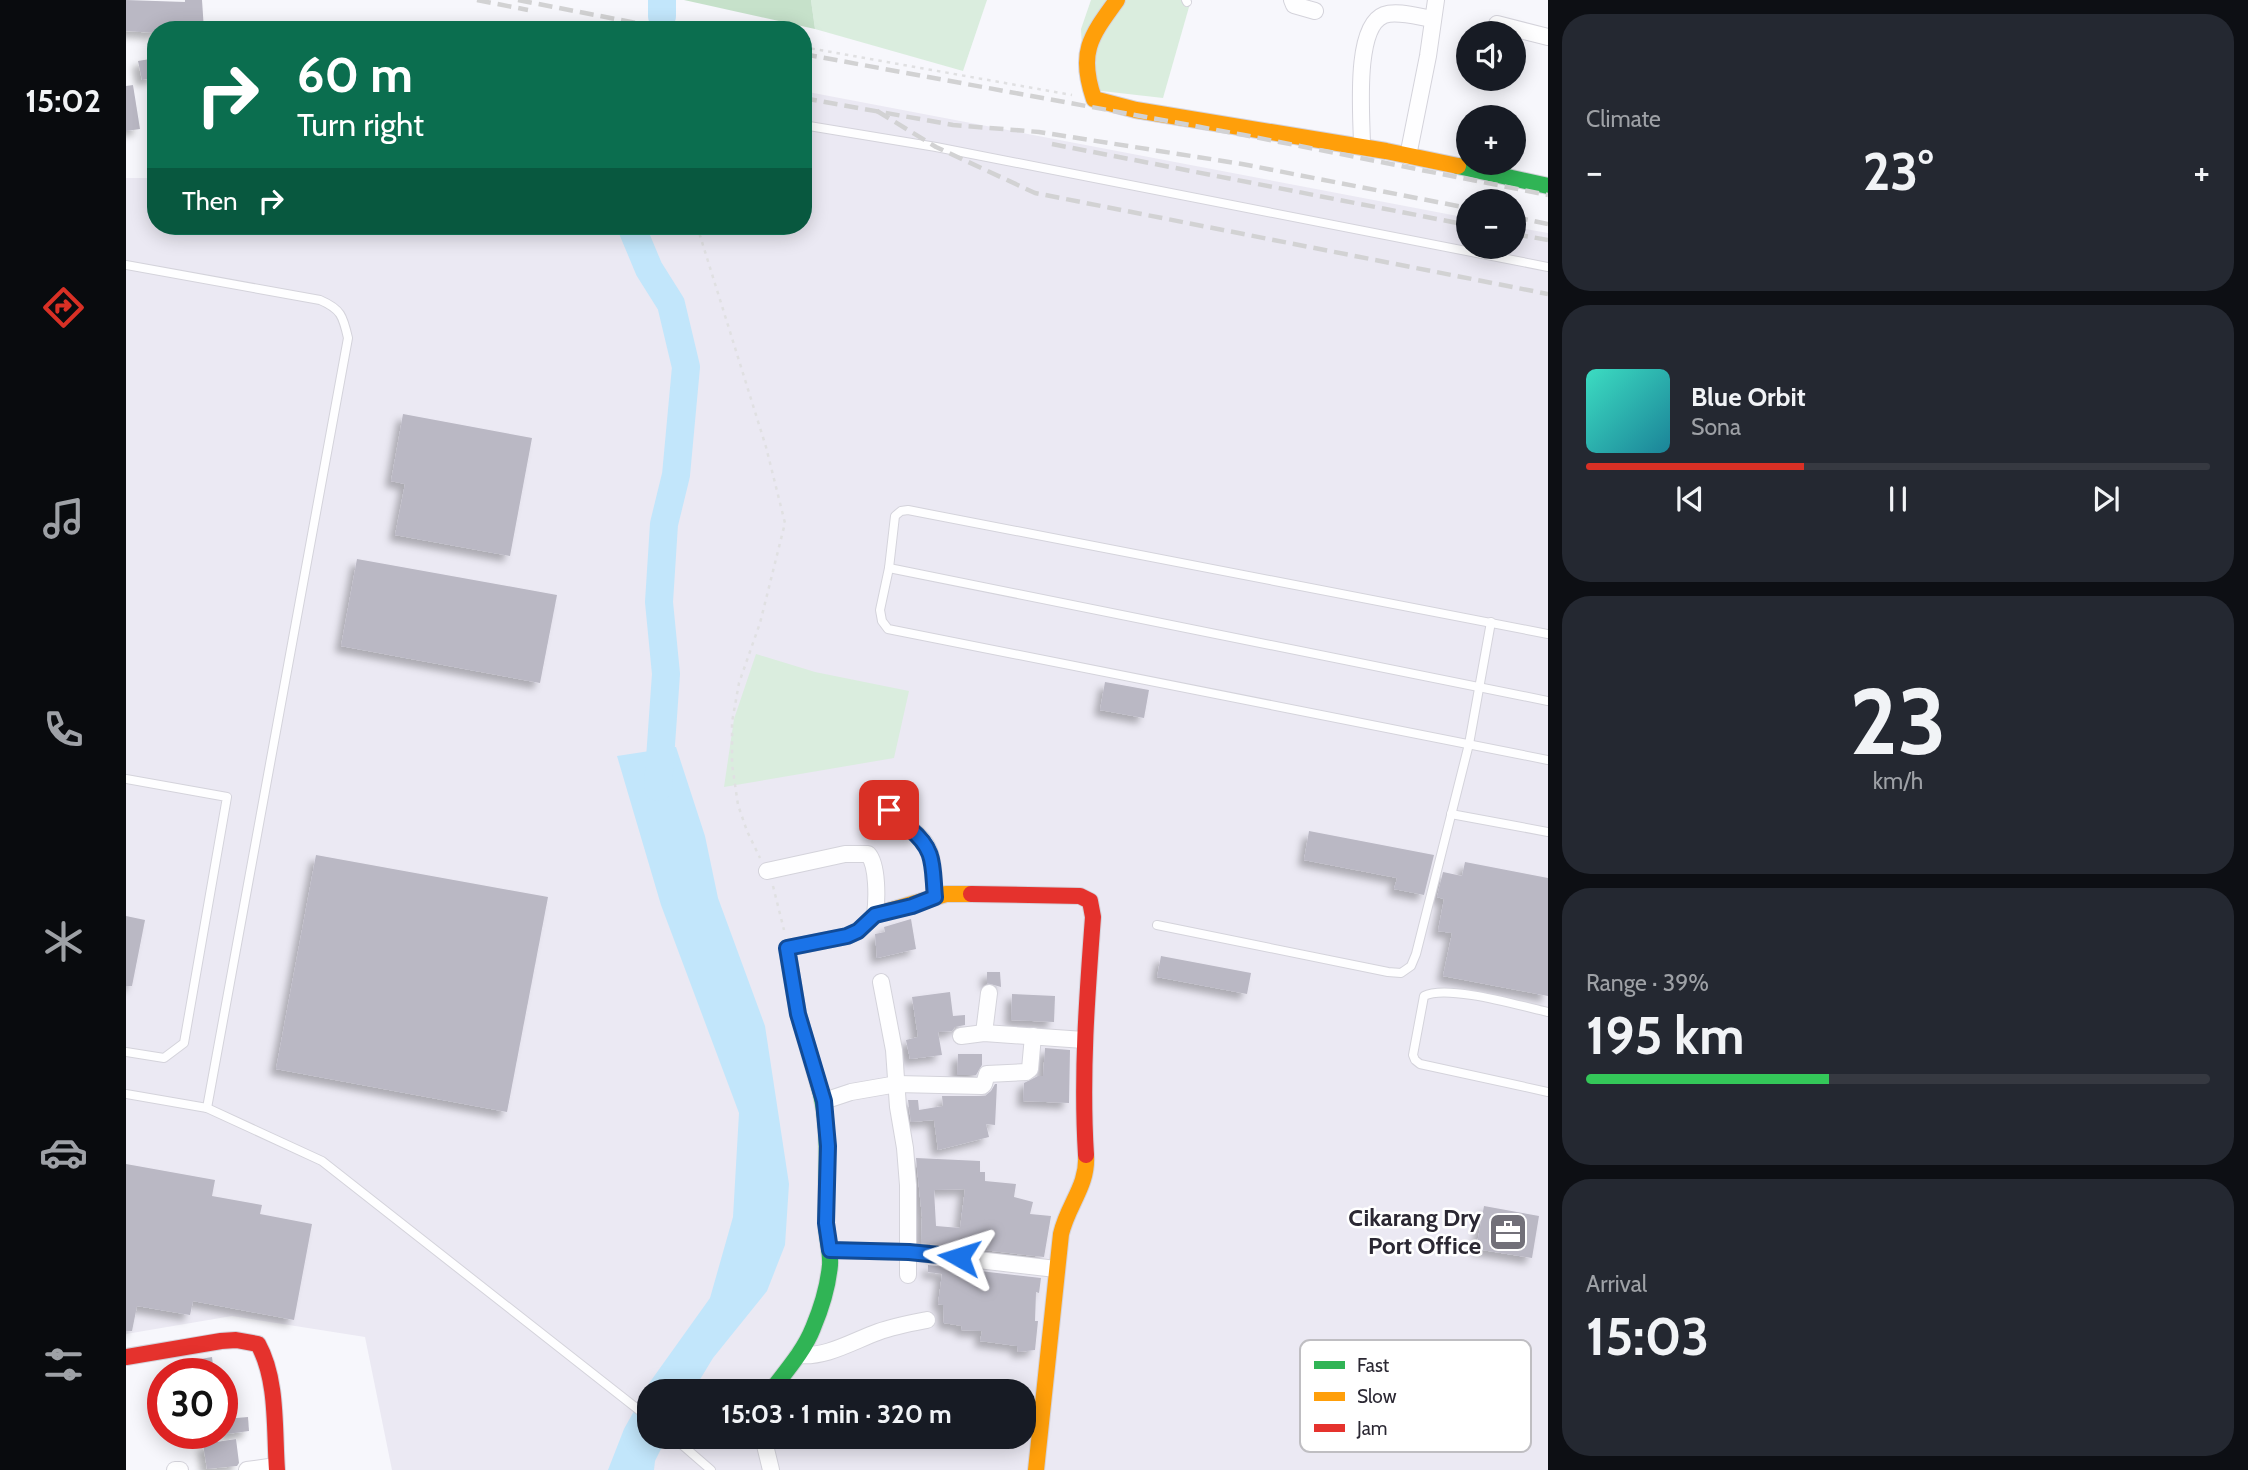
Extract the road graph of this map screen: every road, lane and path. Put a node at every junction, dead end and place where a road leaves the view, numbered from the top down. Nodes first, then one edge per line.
1 (1117, 0) edge
2 (1292, 0) edge
3 (1436, 0) edge
4 (1315, 11) dead end
5 (1433, 19) junction
6 (1526, 31) edge
7 (1548, 37) edge
8 (812, 49) edge
9 (1094, 99) junction
10 (812, 126) edge
11 (1362, 147) junction
12 (1408, 156) junction
13 (1546, 180) edge
14 (700, 235) edge
15 (126, 265) edge
16 (1548, 267) edge
17 (889, 568) junction
18 (1491, 622) junction
19 (1548, 634) edge
20 (1479, 688) junction
21 (1548, 701) edge
22 (1468, 744) junction
23 (1548, 760) edge
24 (126, 779) edge
25 (888, 799) dead end
26 (1451, 814) junction
27 (1548, 832) edge
28 (767, 871) junction
29 (935, 897) junction
30 (875, 915) junction
31 (1157, 925) dead end
32 (787, 948) junction
33 (881, 982) dead end
34 (989, 993) dead end
35 (1548, 1012) edge
36 (984, 1033) junction
37 (961, 1036) dead end
38 (1033, 1036) junction
39 (1084, 1040) junction
40 (126, 1052) edge
41 (897, 1084) junction
42 (1548, 1092) edge
43 (126, 1094) edge
44 (824, 1101) junction
45 (207, 1108) junction
46 (830, 1250) junction
47 (909, 1252) junction
48 (1056, 1269) junction
49 (908, 1275) dead end
50 (927, 1320) dead end
51 (798, 1355) junction
52 (126, 1357) edge
53 (780, 1379) edge
54 (637, 1408) edge
55 (688, 1449) edge
56 (766, 1449) edge
57 (276, 1468) edge
58 (247, 1470) edge
59 (711, 1470) edge
60 (771, 1470) edge
61 (1036, 1470) edge

1 - 9 street
2 - 4 street
3 - 5 street
5 - 11 street
5 - 12 street
6 - 7 street
8 - 9 path
9 - 11 street
10 - 16 lane
11 - 12 street
12 - 13 street
14 - 28 path
15 - 45 lane
17 - 18 lane
17 - 20 lane
17 - 22 lane
18 - 19 lane
18 - 20 lane
20 - 21 lane
20 - 22 lane
22 - 23 lane
22 - 26 lane
24 - 40 lane
25 - 29 street
26 - 27 lane
26 - 31 lane
28 - 30 street
28 - 32 path
29 - 30 street
29 - 39 street
30 - 32 street
32 - 44 street
33 - 41 street
34 - 36 street
35 - 42 lane
36 - 37 street
36 - 38 street
38 - 39 street
38 - 41 street
39 - 48 street
41 - 44 street
41 - 47 street
43 - 45 lane
44 - 46 street
45 - 54 lane
46 - 47 street
46 - 51 street
47 - 48 street
47 - 49 street
48 - 61 street
50 - 51 street
51 - 53 street
52 - 57 street
55 - 59 lane
56 - 60 street
57 - 58 street

